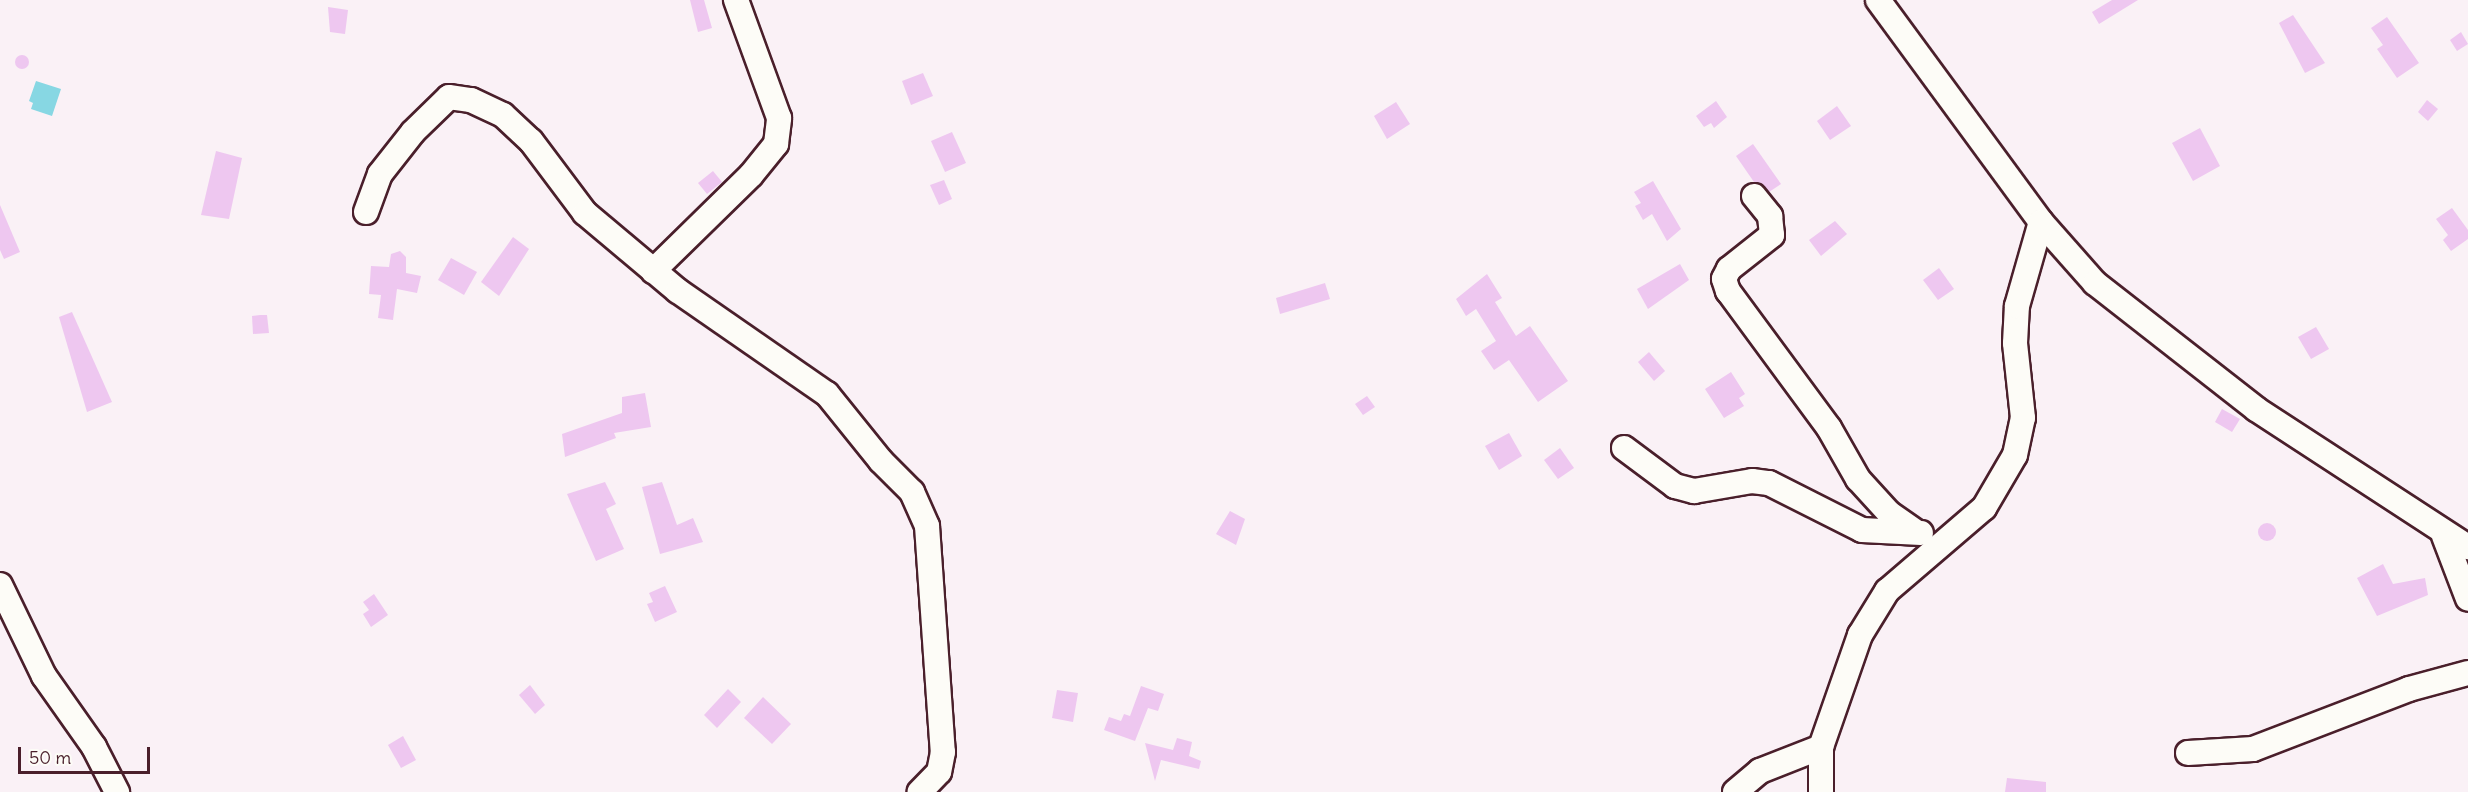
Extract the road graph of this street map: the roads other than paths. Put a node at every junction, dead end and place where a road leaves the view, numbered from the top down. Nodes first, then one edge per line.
1 (736, 0) edge
2 (1878, 0) edge
3 (1754, 196) dead end
4 (366, 212) dead end
5 (2041, 222) junction
6 (653, 271) junction
7 (1624, 448) dead end
8 (1915, 531) junction
9 (2444, 536) junction
10 (1944, 541) junction
11 (2468, 548) edge
12 (0, 585) edge
13 (2468, 599) edge
14 (2468, 673) edge
15 (1821, 747) junction
16 (2188, 753) dead end
17 (117, 792) edge
18 (920, 792) edge
19 (1734, 792) edge
20 (1821, 792) edge

1 - 6 street
2 - 5 street
3 - 8 street
4 - 6 street
5 - 9 street
5 - 10 street
6 - 18 street
7 - 8 street
8 - 10 street
9 - 11 street
9 - 13 street
10 - 15 street
12 - 17 street
14 - 16 street
15 - 19 street
15 - 20 street

